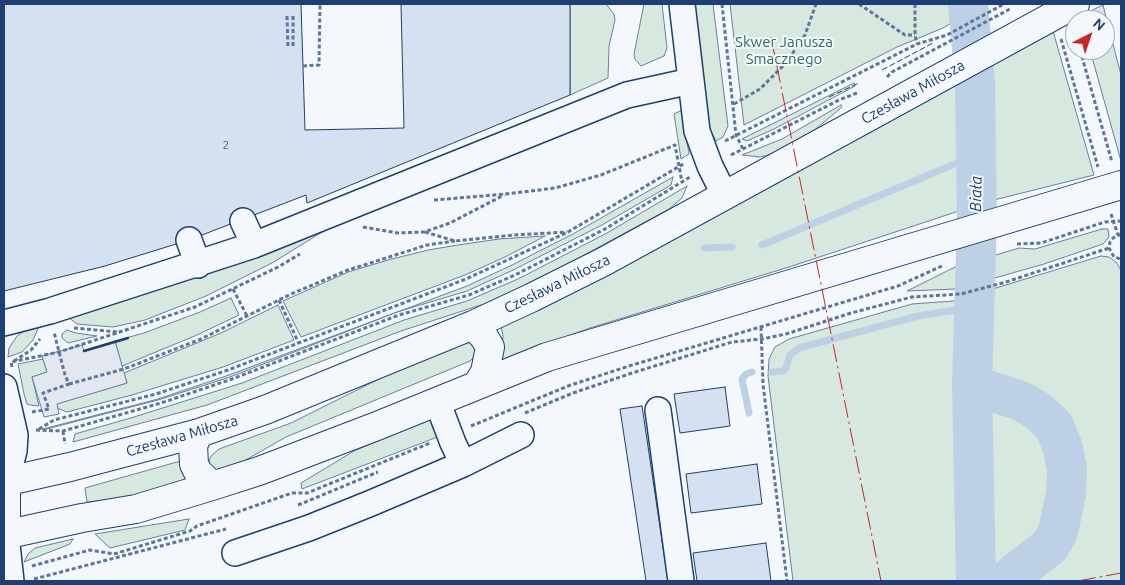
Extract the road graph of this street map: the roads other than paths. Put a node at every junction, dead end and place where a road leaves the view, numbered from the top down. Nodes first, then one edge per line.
1 (682, 4) edge
2 (1065, 9) edge
3 (691, 81) junction
4 (1115, 187) edge
5 (725, 196) junction
6 (243, 221) dead end
7 (189, 240) dead end
8 (254, 245) junction
9 (198, 264) junction
10 (8, 325) edge
11 (473, 325) junction
12 (9, 379) edge
13 (477, 385) junction
14 (437, 401) junction
15 (658, 410) dead end
16 (519, 425) road end
17 (199, 433) junction
18 (463, 464) junction
19 (4, 481) edge
20 (212, 486) junction
21 (5, 535) edge
22 (235, 553) dead end
23 (22, 580) edge
24 (681, 581) edge

1 - 3 street
2 - 5 main road, Czesława Miłosza
3 - 5 street
3 - 8 street
4 - 13 main road
5 - 11 main road, Czesława Miłosza
6 - 8 street
7 - 9 street
8 - 9 street
9 - 10 street
11 - 13 main road
11 - 17 main road, Czesława Miłosza
12 - 19 street
13 - 14 main road
14 - 18 street
14 - 20 main road
15 - 24 street
16 - 18 street
17 - 19 main road, Czesława Miłosza
17 - 20 main road
18 - 22 street
19 - 21 main road
20 - 21 main road
21 - 23 street

